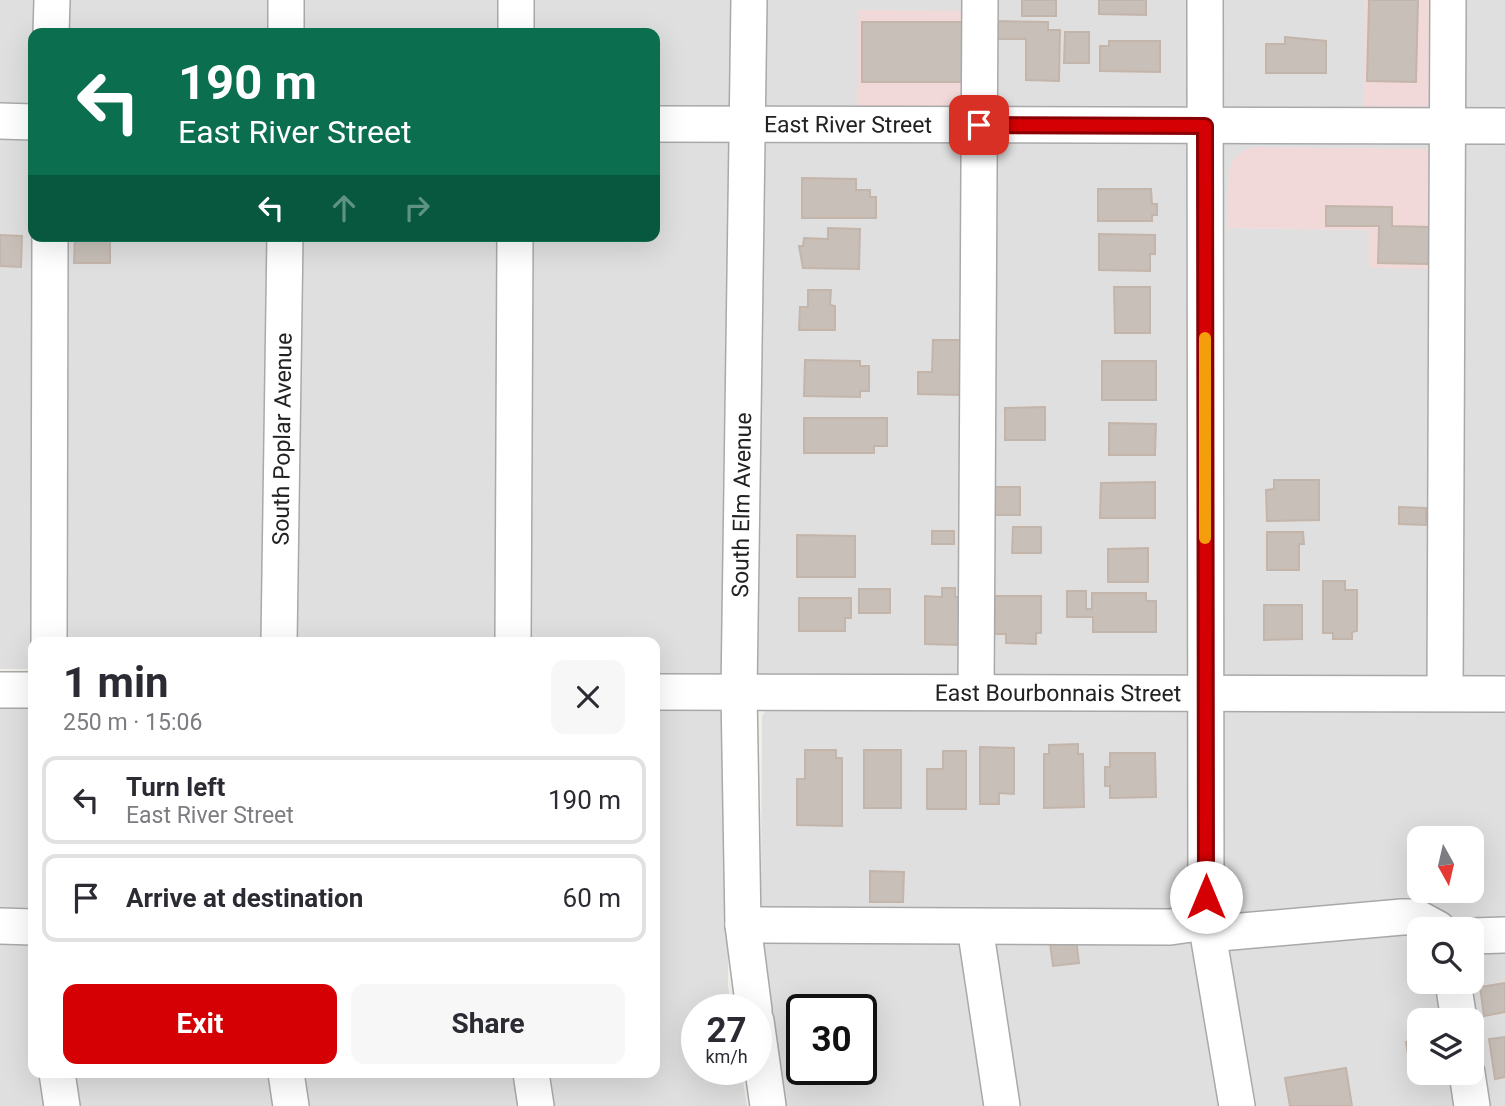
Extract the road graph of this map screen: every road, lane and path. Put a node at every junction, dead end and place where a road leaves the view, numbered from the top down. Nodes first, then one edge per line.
1 (52, 0) edge
2 (286, 0) edge
3 (516, 0) edge
4 (749, 0) edge
5 (980, 0) edge
6 (1205, 0) edge
7 (1448, 0) edge
8 (51, 28) edge
9 (286, 28) edge
10 (516, 28) edge
11 (0, 121) edge
12 (28, 122) edge
13 (660, 124) edge
14 (748, 124) junction
15 (979, 125) junction
16 (1205, 126) junction
17 (1447, 126) junction
18 (1505, 127) edge
19 (50, 242) edge
20 (285, 242) edge
21 (515, 242) edge
22 (49, 637) edge
23 (279, 637) edge
24 (513, 637) edge
25 (0, 690) edge
26 (28, 690) edge
27 (660, 692) edge
28 (738, 692) junction
29 (976, 692) junction
30 (1204, 693) junction
31 (1445, 694) junction
32 (1505, 694) edge
33 (1407, 917) edge
34 (743, 925) junction
35 (0, 926) edge
36 (28, 927) edge
37 (975, 927) junction
38 (1207, 928) junction
39 (1484, 936) edge
40 (1505, 936) edge
41 (752, 994) edge
42 (58, 1078) edge
43 (287, 1078) edge
44 (532, 1078) edge
45 (765, 1085) edge
46 (1469, 1085) edge
47 (62, 1106) edge
48 (291, 1106) edge
49 (537, 1106) edge
50 (768, 1106) edge
51 (1002, 1106) edge
52 (1237, 1106) edge
53 (1472, 1106) edge

1 - 8 street
2 - 9 street
3 - 10 street
4 - 14 street, South Elm Avenue
5 - 15 street
6 - 16 street
7 - 17 street
11 - 12 street
13 - 14 street, East River Street
14 - 15 street, East River Street
14 - 28 street, South Elm Avenue
15 - 16 street, East River Street
15 - 29 street
16 - 17 street, East River Street
16 - 30 street
17 - 18 street, East River Street
17 - 31 street
19 - 22 street
20 - 23 street, South Poplar Avenue
21 - 24 street
25 - 26 street
27 - 28 street, East Bourbonnais Street
28 - 29 street, East Bourbonnais Street
28 - 34 street, South Elm Avenue
29 - 30 street, East Bourbonnais Street
30 - 31 street, East Bourbonnais Street
30 - 38 street
31 - 32 street, East Bourbonnais Street
33 - 38 street
34 - 37 street
34 - 41 street, South Elm Avenue
35 - 36 street
37 - 38 street
37 - 51 street
38 - 52 street
39 - 40 street
42 - 47 street
43 - 48 street
44 - 49 street
45 - 50 street
46 - 53 street

